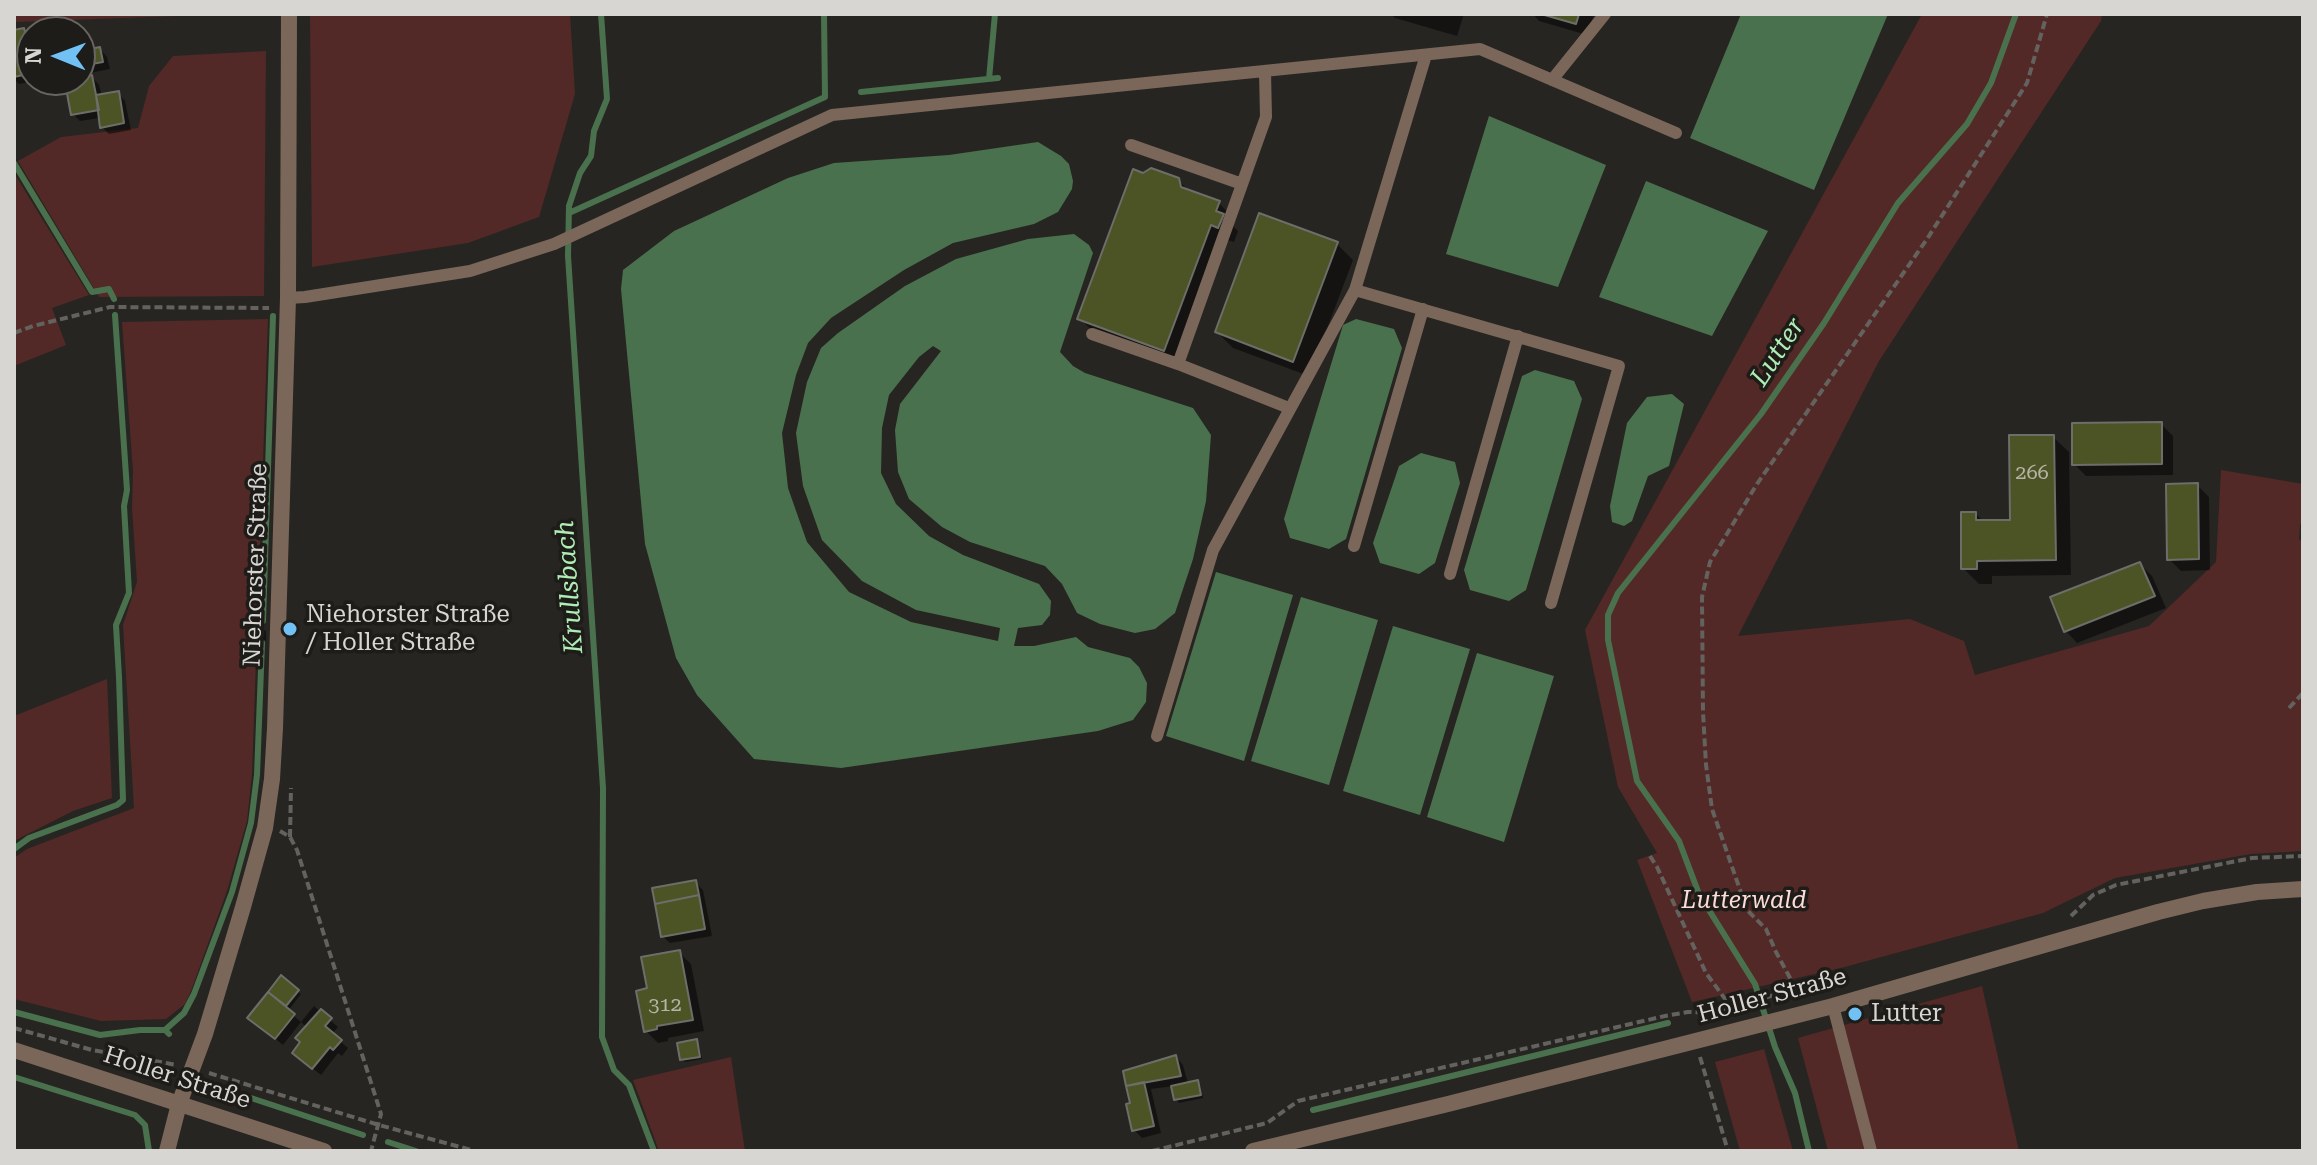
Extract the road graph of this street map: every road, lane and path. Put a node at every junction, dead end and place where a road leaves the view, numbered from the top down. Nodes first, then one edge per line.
1 (289, 14) edge
2 (1605, 14) edge
3 (2047, 14) edge
4 (1426, 55) junction
5 (1265, 72) junction
6 (1552, 80) junction
7 (1676, 133) dead end
8 (1131, 145) dead end
9 (1242, 184) junction
10 (1355, 290) junction
11 (288, 303) junction
12 (1423, 309) junction
13 (14, 333) edge
14 (1092, 334) dead end
15 (1518, 336) junction
16 (1178, 364) junction
17 (1289, 408) junction
18 (1354, 546) dead end
19 (1450, 574) dead end
20 (1551, 603) dead end
21 (2303, 693) edge
22 (2289, 708) dead end
23 (1157, 736) dead end
24 (265, 828) junction
25 (1650, 856) dead end
26 (2303, 856) edge
27 (2303, 889) edge
28 (2071, 916) dead end
29 (1828, 986) dead end
30 (1796, 989) junction
31 (1833, 1006) junction
32 (1731, 1007) junction
33 (14, 1028) edge
34 (1695, 1041) junction
35 (14, 1050) edge
36 (192, 1068) junction
37 (179, 1104) junction
38 (379, 1125) junction
39 (167, 1151) edge
40 (324, 1151) edge
41 (371, 1151) edge
42 (475, 1151) edge
43 (1152, 1151) edge
44 (1253, 1151) edge
45 (1728, 1151) edge
46 (1871, 1151) edge

1 - 11 street, Niehorster Straße
2 - 6 lane
3 - 30 path
4 - 5 lane
4 - 6 lane
4 - 10 lane
5 - 9 lane
5 - 11 lane
6 - 7 lane
8 - 9 lane
9 - 16 lane
10 - 12 lane
10 - 17 lane
11 - 13 path
11 - 24 street, Niehorster Straße
12 - 15 lane
12 - 18 lane
14 - 16 lane
15 - 19 lane
15 - 20 lane
16 - 17 lane
17 - 23 lane
21 - 22 path
24 - 36 street, Niehorster Straße
24 - 38 path
25 - 32 path
26 - 28 path
27 - 31 street, Holler Straße
29 - 30 path
30 - 32 path
31 - 34 street, Holler Straße
31 - 46 lane
32 - 43 path
33 - 36 path
34 - 44 street, Holler Straße
34 - 45 path
35 - 37 street, Holler Straße
36 - 37 street, Niehorster Straße
36 - 38 path
37 - 39 street, Niehorster Straße
37 - 40 street, Holler Straße
38 - 41 path
38 - 42 path

